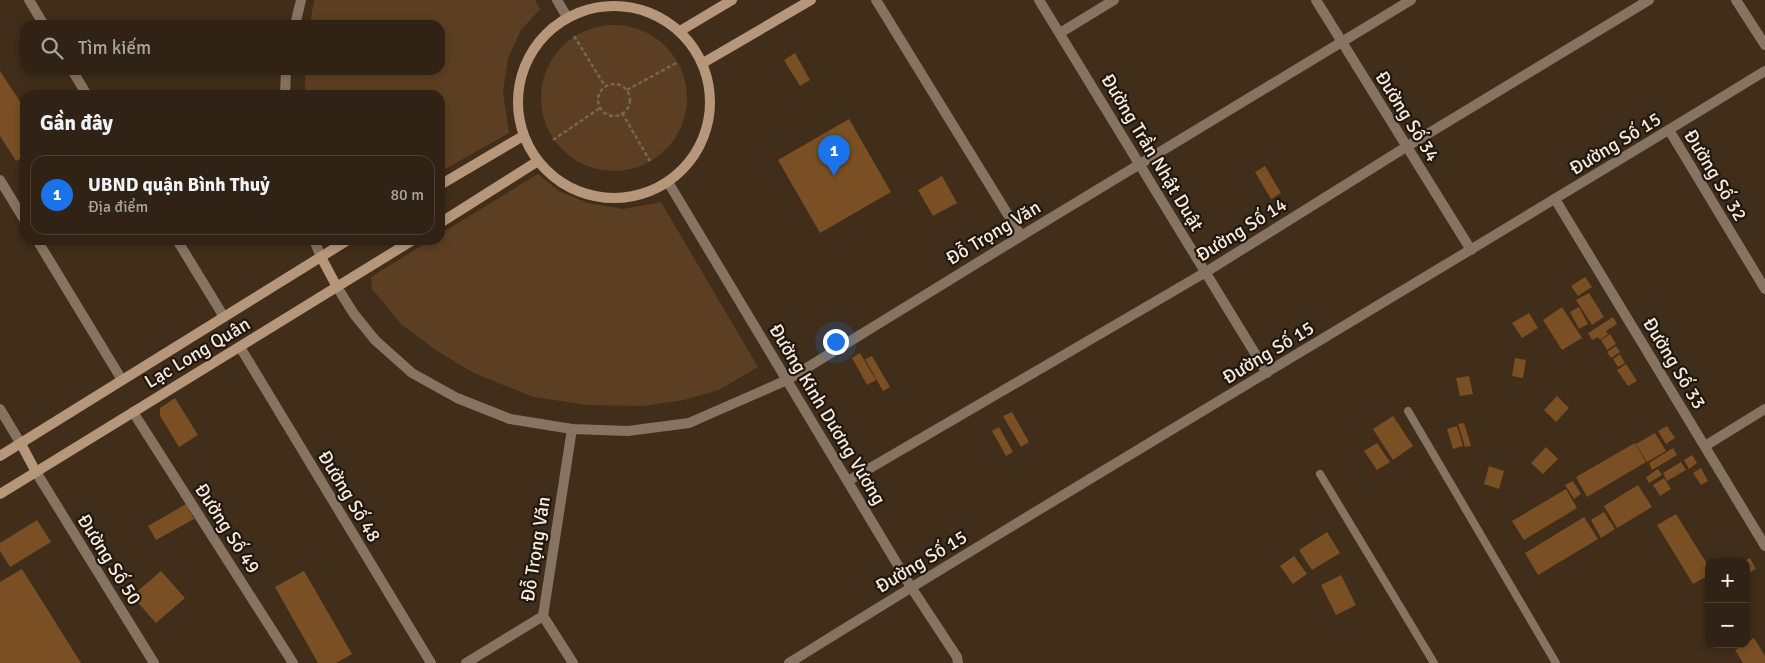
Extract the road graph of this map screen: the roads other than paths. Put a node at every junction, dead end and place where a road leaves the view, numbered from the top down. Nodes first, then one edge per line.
1 (29, 0) edge
2 (301, 0) edge
3 (557, 0) edge
4 (732, 0) edge
5 (810, 0) edge
6 (876, 0) edge
7 (1040, 0) edge
8 (1114, 0) edge
9 (1316, 0) edge
10 (1411, 0) edge
11 (1649, 0) edge
12 (1736, 0) edge
13 (567, 17) junction
14 (41, 20) edge
15 (295, 20) edge
16 (680, 31) junction
17 (1060, 33) junction
18 (1342, 42) junction
19 (1765, 45) edge
20 (703, 63) junction
21 (1765, 71) edge
22 (75, 75) edge
23 (286, 75) edge
24 (84, 90) edge
25 (285, 90) edge
26 (1669, 130) junction
27 (523, 136) junction
28 (1406, 146) junction
29 (538, 161) junction
30 (1140, 164) junction
31 (0, 180) edge
32 (445, 182) edge
33 (668, 182) junction
34 (1555, 199) junction
35 (20, 213) edge
36 (445, 220) edge
37 (1021, 236) junction
38 (39, 245) edge
39 (180, 245) edge
40 (316, 245) edge
41 (339, 245) edge
42 (404, 245) edge
43 (1471, 250) junction
44 (320, 256) junction
45 (1206, 272) junction
46 (337, 287) junction
47 (1765, 289) edge
48 (224, 317) junction
49 (240, 347) junction
50 (1267, 373) junction
51 (122, 380) junction
52 (787, 380) junction
53 (0, 409) edge
54 (1765, 409) edge
55 (1408, 411) dead end
56 (133, 412) junction
57 (572, 429) junction
58 (21, 444) junction
59 (1705, 446) junction
60 (0, 456) edge
61 (36, 472) junction
62 (1320, 474) dead end
63 (848, 481) junction
64 (0, 494) edge
65 (1765, 546) edge
66 (911, 587) junction
67 (543, 616) junction
68 (154, 663) edge
69 (293, 663) edge
70 (431, 663) edge
71 (466, 663) edge
72 (573, 663) edge
73 (789, 663) edge
74 (958, 663) edge
75 (1434, 663) edge
76 (1556, 663) edge

1 - 14 street
2 - 15 street
3 - 13 street
4 - 16 main road
5 - 20 main road
6 - 37 street
7 - 17 street, Đường Trần Nhật Duật
8 - 17 street
9 - 18 street, Đường Số 34
10 - 18 street, Đỗ Trọng Văn
11 - 28 street, Đường Số 14
12 - 19 street
13 - 16 main road
13 - 27 main road
16 - 20 main road
17 - 30 street, Đường Trần Nhật Duật
18 - 28 street, Đường Số 34
18 - 30 street, Đỗ Trọng Văn
20 - 33 main road
21 - 26 street, Đường Số 15
22 - 24 street
23 - 25 street
26 - 34 street, Đường Số 15
26 - 47 street, Đường Số 32
27 - 29 main road
27 - 32 main road
28 - 43 street, Đường Số 34
28 - 45 street, Đường Số 14
29 - 33 main road
29 - 36 main road
30 - 37 street, Đỗ Trọng Văn
30 - 45 street, Đường Trần Nhật Duật
31 - 35 street
33 - 52 street, Đường Kinh Dương Vương
34 - 43 street, Đường Số 15
34 - 59 street, Đường Số 33
37 - 52 street, Đỗ Trọng Văn
38 - 51 street
39 - 48 street
40 - 44 street
41 - 44 main road, Lạc Long Quân
42 - 46 main road, Lạc Long Quân
43 - 50 street, Đường Số 15
44 - 46 main road
44 - 48 main road, Lạc Long Quân
45 - 50 street, Đường Trần Nhật Duật
45 - 63 street, Đường Số 14
46 - 49 main road, Lạc Long Quân
46 - 57 street, Đỗ Trọng Văn
48 - 51 main road, Lạc Long Quân
49 - 56 main road, Lạc Long Quân
49 - 70 street, Đường Số 48
50 - 66 street, Đường Số 15
51 - 58 main road, Lạc Long Quân
52 - 57 street, Đỗ Trọng Văn
52 - 63 street, Đường Kinh Dương Vương
53 - 58 street
54 - 59 street
55 - 76 lane
56 - 61 main road, Lạc Long Quân
56 - 69 street, Đường Số 49
57 - 67 street, Đỗ Trọng Văn
58 - 60 main road, Lạc Long Quân
58 - 61 main road
59 - 65 street, Đường Số 33
61 - 64 main road, Lạc Long Quân
61 - 68 street, Đường Số 50
62 - 75 lane
63 - 66 street, Đường Kinh Dương Vương
66 - 73 street, Đường Số 15
66 - 74 street, Đường Kinh Dương Vương
67 - 71 street, Đỗ Trọng Văn
67 - 72 street

